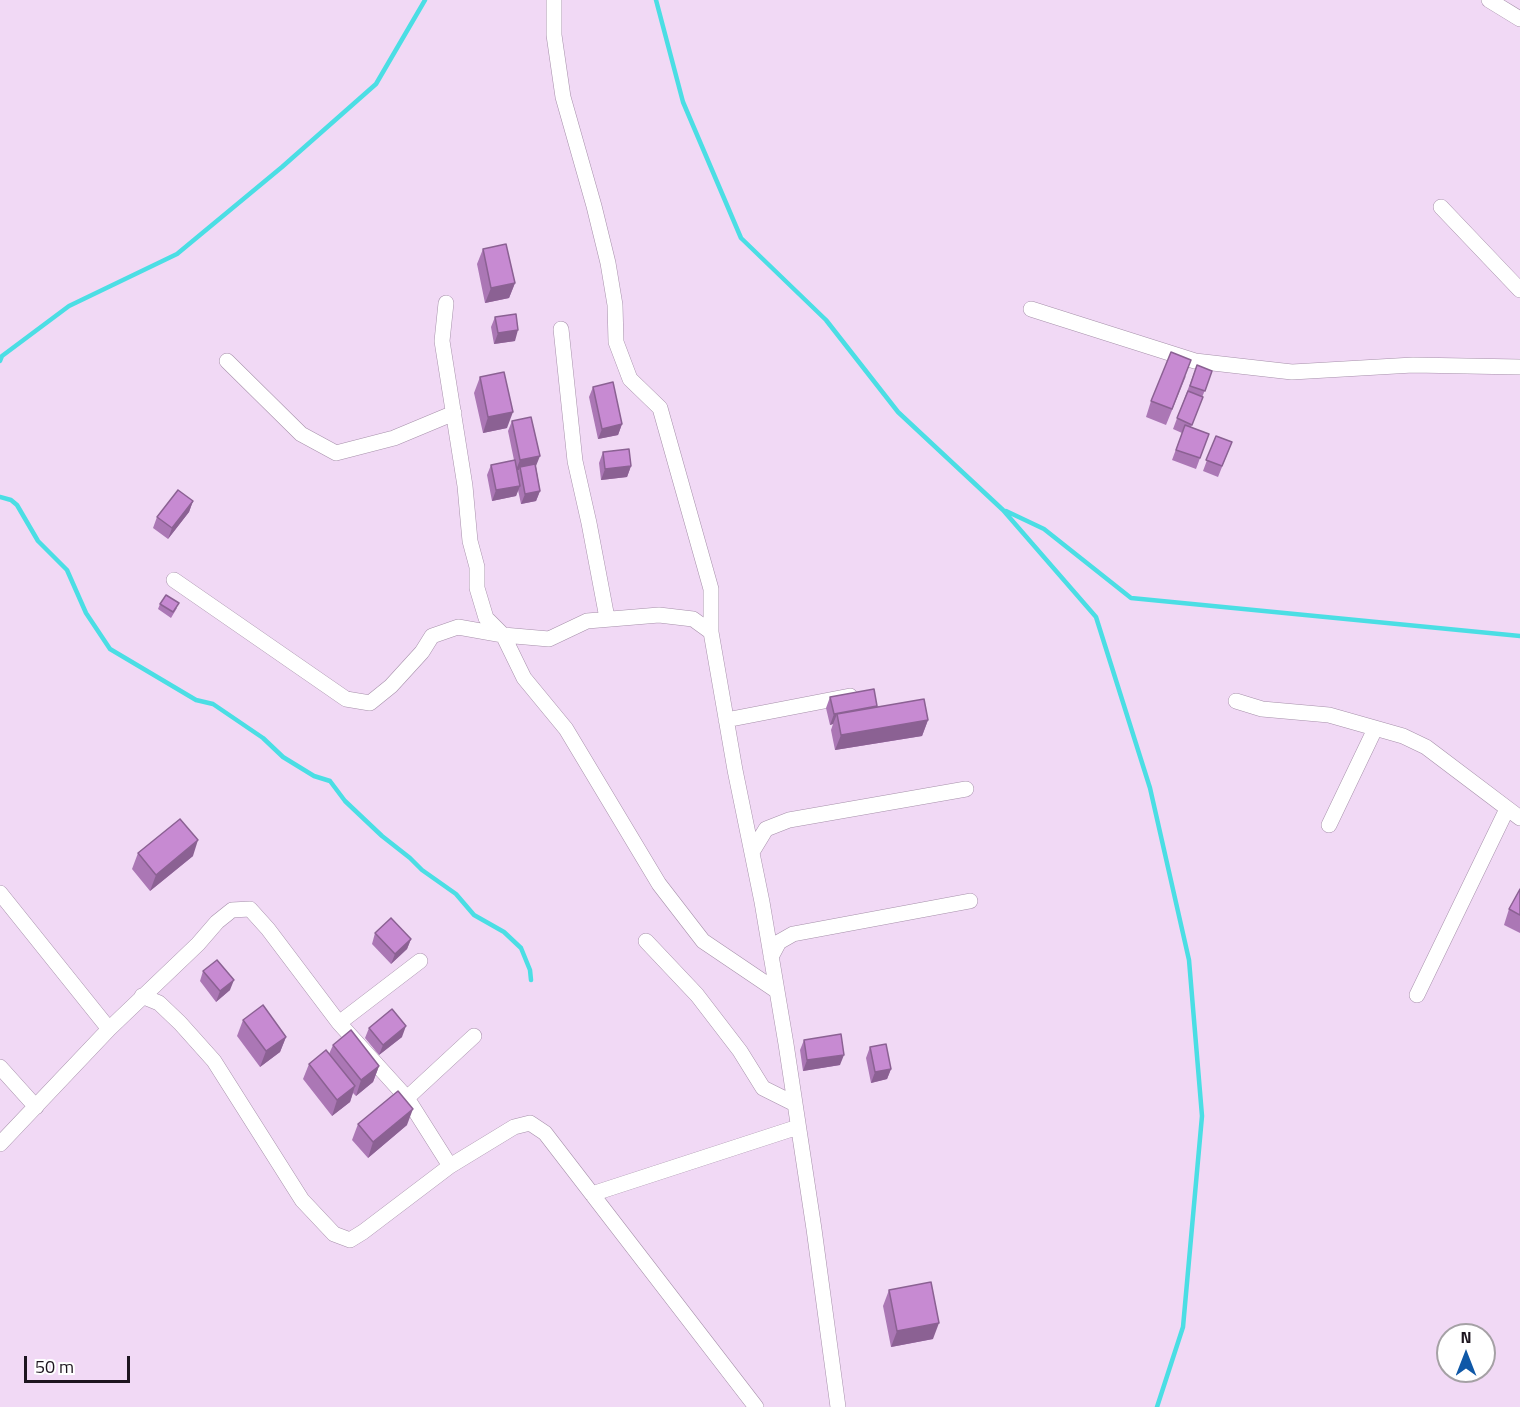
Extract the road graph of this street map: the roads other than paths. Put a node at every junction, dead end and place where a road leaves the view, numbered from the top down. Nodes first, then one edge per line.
1 (554, 0) edge
2 (1489, 0) edge
3 (1520, 19) edge
4 (1441, 207) dead end
5 (1520, 290) edge
6 (446, 303) dead end
7 (1031, 309) dead end
8 (561, 329) dead end
9 (227, 361) dead end
10 (1520, 367) edge
11 (454, 413) junction
12 (174, 580) dead end
13 (607, 618) junction
14 (711, 632) junction
15 (503, 635) junction
16 (864, 693) edge
17 (1236, 701) dead end
18 (726, 720) junction
19 (1375, 729) junction
20 (966, 789) dead end
21 (1514, 813) edge
22 (1329, 825) dead end
23 (752, 852) junction
24 (0, 893) edge
25 (970, 901) dead end
26 (646, 941) dead end
27 (771, 957) junction
28 (420, 961) dead end
29 (777, 991) junction
30 (1417, 995) dead end
31 (142, 996) junction
32 (339, 1023) junction
33 (109, 1029) junction
34 (474, 1036) dead end
35 (0, 1067) edge
36 (407, 1098) junction
37 (795, 1104) junction
38 (36, 1107) junction
39 (798, 1127) junction
40 (0, 1144) edge
41 (450, 1166) junction
42 (592, 1194) junction
43 (756, 1407) edge
44 (838, 1407) edge

1 - 14 street
2 - 3 street
4 - 5 street
6 - 11 street
7 - 10 street
8 - 13 street
9 - 11 street
11 - 15 street
12 - 15 street
13 - 14 street
13 - 15 street
14 - 18 street
15 - 29 street
16 - 18 street
17 - 19 street
18 - 23 street
19 - 21 street
19 - 22 street
20 - 23 street
21 - 30 street
23 - 27 street
24 - 33 street
25 - 27 street
26 - 37 street
27 - 29 street
28 - 32 street
29 - 37 street
31 - 32 street
31 - 33 street
31 - 41 street
32 - 36 street
33 - 38 street
34 - 36 street
35 - 38 street
36 - 41 street
37 - 39 street
38 - 40 street
39 - 42 street
39 - 44 street
41 - 42 street
42 - 43 street

